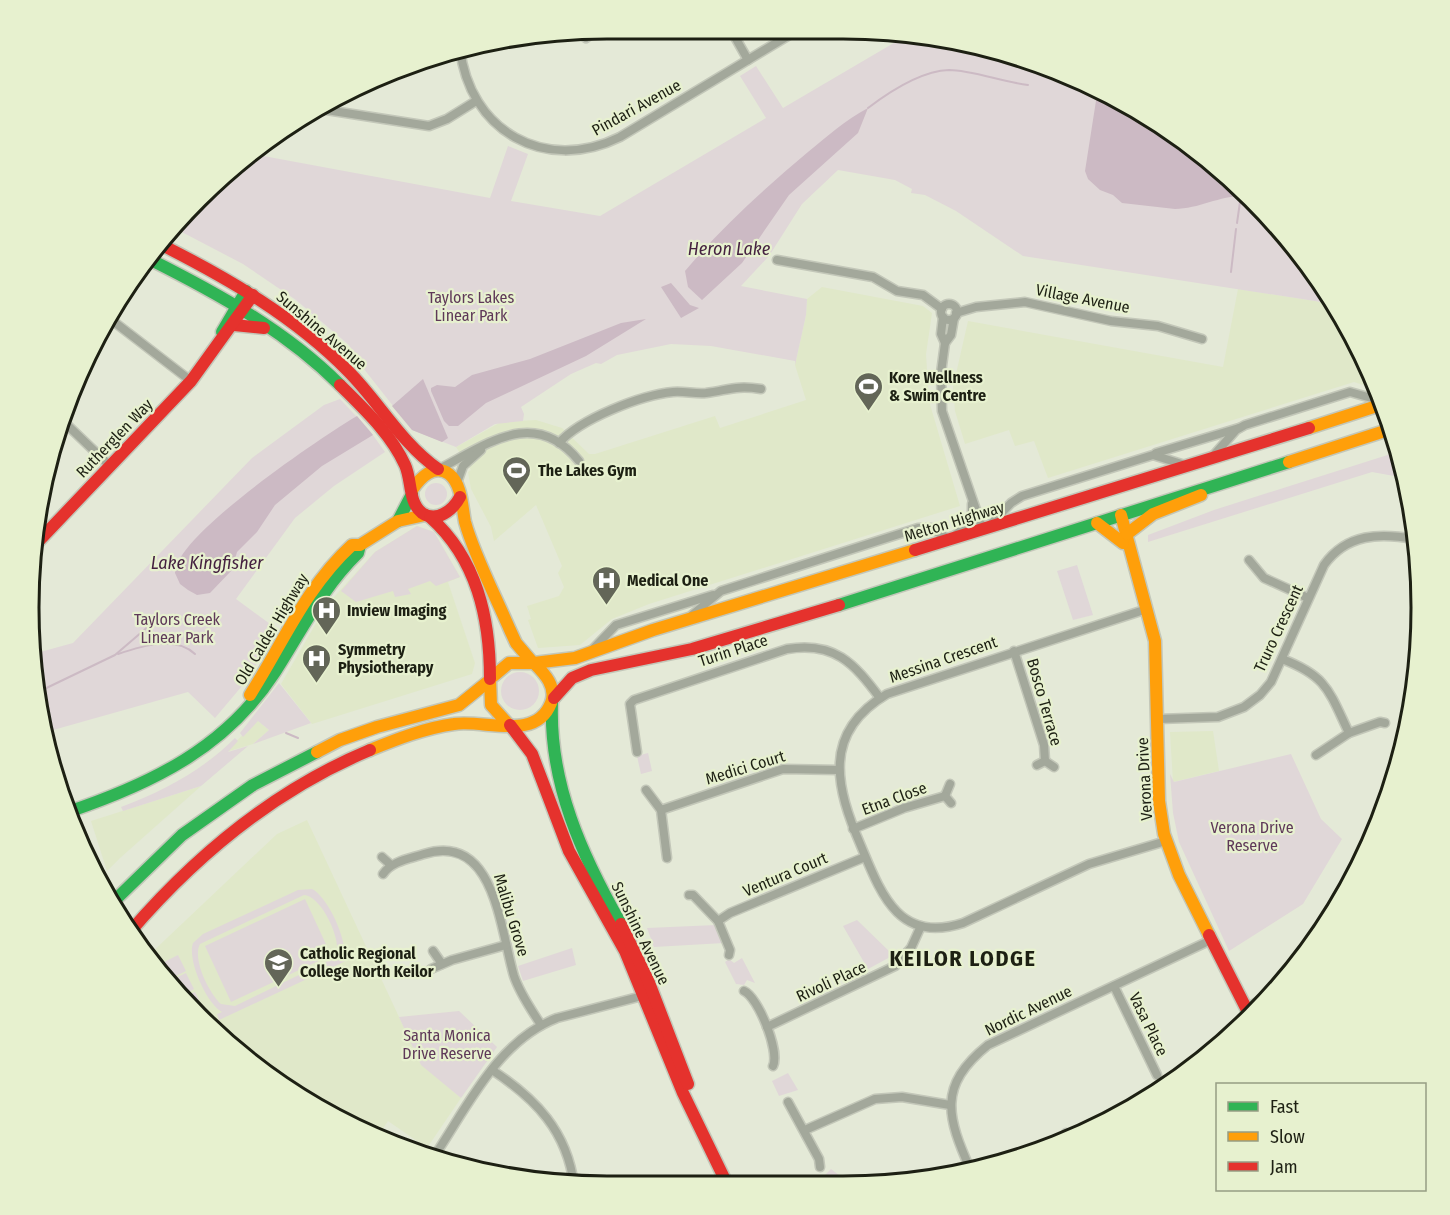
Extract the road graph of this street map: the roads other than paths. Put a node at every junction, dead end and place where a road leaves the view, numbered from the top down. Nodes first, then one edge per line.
1 (736, 39) edge
2 (784, 39) edge
3 (462, 58) edge
4 (748, 60) junction
5 (476, 101) junction
6 (331, 111) edge
7 (167, 248) edge
8 (777, 260) dead end
9 (155, 263) edge
10 (249, 293) junction
11 (239, 308) junction
12 (942, 313) junction
13 (955, 316) junction
14 (115, 323) edge
15 (234, 325) junction
16 (271, 330) junction
17 (1202, 339) dead end
18 (945, 343) junction
19 (214, 349) junction
20 (191, 381) junction
21 (761, 389) dead end
22 (1371, 399) edge
23 (1374, 405) edge
24 (69, 426) edge
25 (1239, 428) junction
26 (1383, 431) edge
27 (495, 439) junction
28 (562, 445) junction
29 (1153, 454) junction
30 (1210, 459) junction
31 (579, 460) dead end
32 (110, 466) junction
33 (1188, 466) junction
34 (439, 469) junction
35 (457, 483) junction
36 (1214, 485) junction
37 (412, 492) junction
38 (460, 497) junction
39 (972, 504) junction
40 (1115, 506) junction
41 (428, 516) junction
42 (398, 521) junction
43 (1097, 523) junction
44 (986, 529) junction
45 (44, 536) edge
46 (1125, 538) junction
47 (1407, 538) edge
48 (950, 540) junction
49 (1249, 560) dead end
50 (714, 595) junction
51 (1308, 598) junction
52 (1147, 609) junction
53 (687, 620) junction
54 (1014, 651) junction
55 (590, 653) junction
56 (1282, 659) junction
57 (534, 663) junction
58 (490, 679) junction
59 (880, 698) junction
60 (553, 699) junction
61 (1158, 719) junction
62 (1385, 723) dead end
63 (509, 725) junction
64 (1349, 732) junction
65 (637, 752) dead end
66 (1316, 755) dead end
67 (1054, 767) dead end
68 (839, 770) junction
69 (950, 784) dead end
70 (646, 789) dead end
71 (76, 809) edge
72 (662, 810) junction
73 (853, 829) junction
74 (1166, 841) junction
75 (382, 857) dead end
76 (865, 857) junction
77 (667, 858) dead end
78 (391, 865) junction
79 (383, 874) dead end
80 (688, 894) dead end
81 (118, 897) edge
82 (718, 921) junction
83 (136, 925) edge
84 (921, 926) junction
85 (1210, 940) junction
86 (506, 945) junction
87 (433, 951) dead end
88 (729, 955) dead end
89 (442, 964) junction
90 (431, 969) dead end
91 (1114, 986) junction
92 (744, 992) dead end
93 (648, 994) junction
94 (1245, 1008) edge
95 (541, 1025) junction
96 (767, 1027) junction
97 (773, 1066) dead end
98 (492, 1070) junction
99 (1157, 1076) dead end
100 (788, 1102) dead end
101 (950, 1105) junction
102 (805, 1130) junction
103 (438, 1150) edge
104 (965, 1162) edge
105 (820, 1167) dead end
106 (572, 1175) edge
107 (723, 1176) edge

1 - 4 street
2 - 4 street, Pindari Avenue
3 - 5 street, Pindari Avenue
4 - 5 street, Pindari Avenue
5 - 6 street
7 - 10 main road, Sunshine Avenue
8 - 12 street
9 - 11 main road, Sunshine Avenue
10 - 11 main road, Rutherglen Way
10 - 34 main road, Sunshine Avenue
11 - 15 main road, Rutherglen Way
11 - 16 main road, Sunshine Avenue
11 - 19 main road, Rutherglen Way
12 - 13 street
12 - 13 street
12 - 18 street
13 - 17 street, Village Avenue
13 - 18 street
14 - 20 street
15 - 16 main road
15 - 19 main road, Rutherglen Way
16 - 37 main road, Sunshine Avenue
18 - 39 street
19 - 20 main road, Rutherglen Way
20 - 32 main road, Rutherglen Way
21 - 28 street
22 - 25 street
23 - 30 main road, Melton Highway
24 - 32 street
25 - 29 street
25 - 30 street
26 - 36 main road, Melton Highway
27 - 28 street
27 - 34 street
27 - 35 street
28 - 31 street
29 - 33 street
29 - 44 street
30 - 33 main road, Melton Highway
32 - 45 main road, Rutherglen Way
33 - 40 main road, Melton Highway
34 - 35 main road
34 - 37 main road
35 - 38 main road
36 - 40 main road, Melton Highway
36 - 46 main road
37 - 41 main road
37 - 42 main road
38 - 41 main road
38 - 57 main road
39 - 44 street
39 - 48 street
40 - 43 main road, Melton Highway
40 - 44 main road, Melton Highway
40 - 46 main road, Verona Drive
41 - 42 main road, Old Calder Highway
41 - 58 main road
42 - 71 main road, Old Calder Highway
43 - 46 main road
43 - 60 main road, Melton Highway
44 - 48 main road, Melton Highway
46 - 52 main road, Verona Drive
47 - 51 street, Truro Crescent
48 - 50 street
48 - 53 main road, Melton Highway
49 - 51 street
50 - 53 street
50 - 55 street
51 - 56 street, Truro Crescent
52 - 54 street, Messina Crescent
52 - 61 main road, Verona Drive
53 - 55 main road, Melton Highway
54 - 59 street, Messina Crescent
54 - 67 street, Bosco Terrace
55 - 57 main road, Melton Highway
56 - 61 street, Truro Crescent
56 - 64 street
57 - 58 main road
57 - 60 main road
58 - 63 main road
58 - 81 main road
59 - 65 street, Turin Place
59 - 68 street, Messina Crescent
60 - 63 main road
60 - 93 main road, Sunshine Avenue
61 - 74 main road, Verona Drive
62 - 64 street
63 - 83 main road
63 - 93 main road, Sunshine Avenue
64 - 66 street
68 - 72 street, Medici Court
68 - 73 street, Messina Crescent
69 - 73 street, Etna Close
70 - 72 street
72 - 77 street
73 - 76 street, Messina Crescent
74 - 84 street, Messina Crescent
74 - 85 main road, Verona Drive
75 - 78 street
76 - 82 street, Ventura Court
76 - 84 street, Messina Crescent
78 - 79 street
78 - 86 street, Malibu Grove
80 - 82 street
82 - 88 street
84 - 96 street, Rivoli Place
85 - 91 street, Nordic Avenue
85 - 94 main road, Verona Drive
86 - 89 street
86 - 95 street, Malibu Grove
87 - 89 street
89 - 90 street
91 - 99 street, Vasa Place
91 - 101 street, Nordic Avenue
92 - 96 street
93 - 95 street
93 - 107 main road, Sunshine Avenue
95 - 98 street
96 - 97 street
98 - 103 street
98 - 106 street
100 - 102 street
101 - 102 street
101 - 104 street, Nordic Avenue
102 - 105 street

